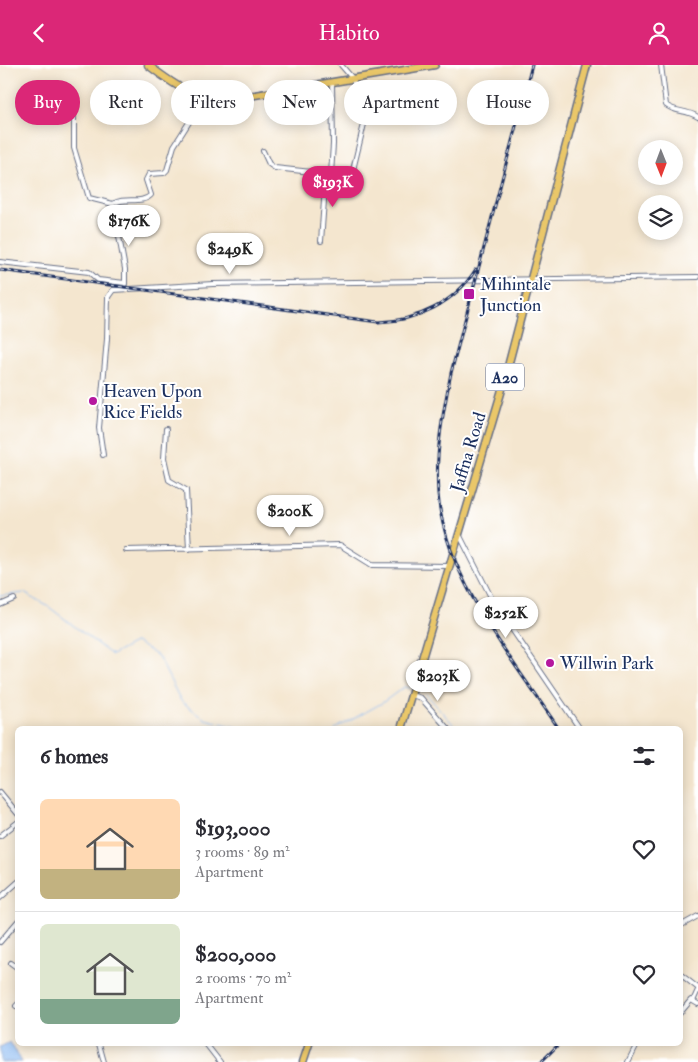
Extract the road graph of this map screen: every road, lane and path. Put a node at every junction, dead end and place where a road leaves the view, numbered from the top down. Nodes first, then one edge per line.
1 (148, 65) edge
2 (341, 65) edge
3 (435, 65) edge
4 (587, 65) edge
5 (661, 65) edge
6 (353, 79) junction
7 (171, 82) edge
8 (334, 83) edge
9 (698, 117) edge
10 (74, 125) edge
11 (187, 125) edge
12 (333, 125) edge
13 (263, 151) dead end
14 (329, 174) junction
15 (113, 204) junction
16 (320, 241) dead end
17 (0, 262) edge
18 (698, 277) edge
19 (532, 279) junction
20 (125, 283) junction
21 (125, 289) junction
22 (166, 429) dead end
23 (103, 455) dead end
24 (459, 534) junction
25 (189, 549) junction
26 (126, 550) dead end
27 (449, 566) junction
28 (14, 599) dead end
29 (0, 605) edge
30 (413, 691) junction
31 (402, 726) edge
32 (445, 726) edge
33 (578, 726) edge
34 (0, 792) edge
35 (15, 810) edge
36 (15, 824) edge
37 (0, 836) edge
38 (15, 885) edge
39 (0, 898) edge
40 (698, 916) edge
41 (15, 924) edge
42 (683, 924) edge
43 (0, 942) edge
44 (11, 963) dead end
45 (15, 966) edge
46 (683, 976) edge
47 (698, 989) edge
48 (693, 1001) junction
49 (698, 1004) edge
50 (683, 1010) edge
51 (100, 1046) edge
52 (208, 1046) edge
53 (308, 1046) edge
54 (635, 1046) edge
55 (104, 1062) edge
56 (220, 1062) edge
57 (303, 1062) edge
58 (628, 1062) edge

1 - 7 highway
2 - 6 street
3 - 6 highway
4 - 19 highway, Jaffna Road / A20
5 - 9 street
6 - 8 highway
6 - 14 street
10 - 15 street
11 - 15 street
12 - 14 street
13 - 14 street
14 - 16 street
15 - 20 street
17 - 20 street
18 - 19 street
19 - 21 street
19 - 24 highway, Jaffna Road / A20
20 - 21 street
21 - 23 street
22 - 25 street
24 - 27 highway, Jaffna Road / A20
24 - 33 street
25 - 26 street
25 - 27 street
27 - 30 highway, Jaffna Road / A20
28 - 29 street
30 - 31 highway, Jaffna Road / A20
30 - 32 street
34 - 35 street
36 - 37 street
38 - 39 street
40 - 42 street
41 - 43 street
44 - 45 street
46 - 47 street
47 - 48 street
48 - 49 street
48 - 50 street
51 - 55 street
52 - 56 street
53 - 57 highway
54 - 58 street

